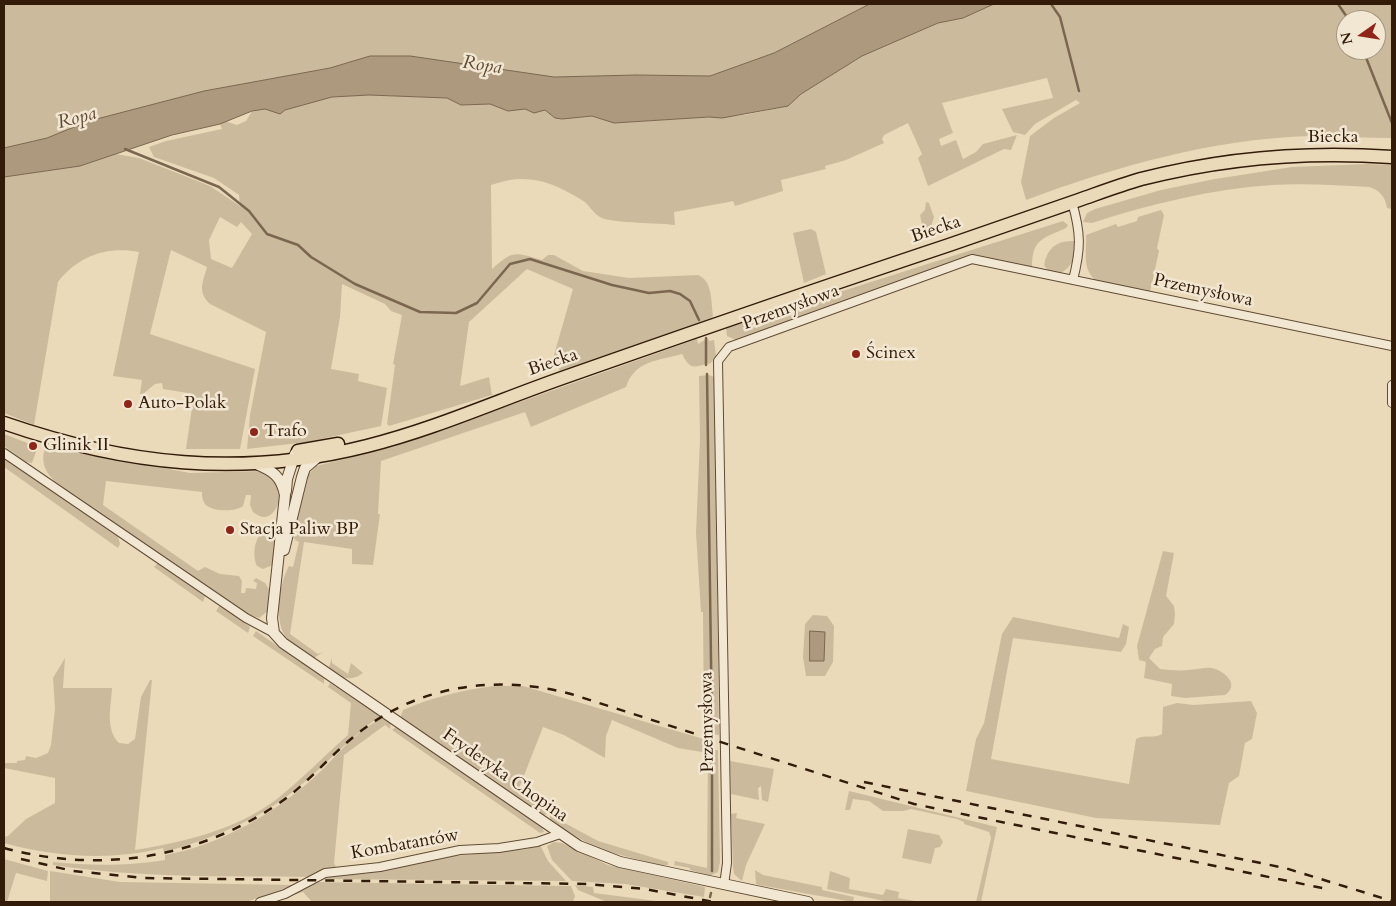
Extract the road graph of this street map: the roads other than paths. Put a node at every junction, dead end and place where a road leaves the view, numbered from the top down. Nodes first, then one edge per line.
1 (1392, 157) edge
2 (1072, 202) junction
3 (1073, 280) junction
4 (1391, 346) edge
5 (1392, 385) edge
6 (503, 399) junction
7 (1392, 403) edge
8 (4, 423) edge
9 (4, 453) edge
10 (291, 455) junction
11 (319, 456) junction
12 (149, 458) junction
13 (255, 464) junction
14 (302, 477) junction
15 (285, 494) junction
16 (278, 568) junction
17 (274, 633) junction
18 (560, 834) junction
19 (724, 885) junction
20 (260, 902) edge
21 (808, 902) edge

1 - 2 main road, Biecka
2 - 3 street
2 - 6 main road, Biecka
3 - 4 street, Przemysłowa
3 - 19 street, Przemysłowa
5 - 7 street
6 - 10 main road, Biecka
6 - 11 main road, Biecka
8 - 12 main road, Biecka
9 - 17 street
10 - 11 main road, Biecka
10 - 12 main road, Biecka
10 - 13 main road, Biecka
10 - 14 street
10 - 15 street
11 - 14 street
12 - 13 main road, Biecka
13 - 15 street
14 - 16 street
15 - 16 street
16 - 17 street
17 - 18 street, Fryderyka Chopina
18 - 19 street, Fryderyka Chopina
18 - 20 street, Kombatantów
19 - 21 street, Fryderyka Chopina

